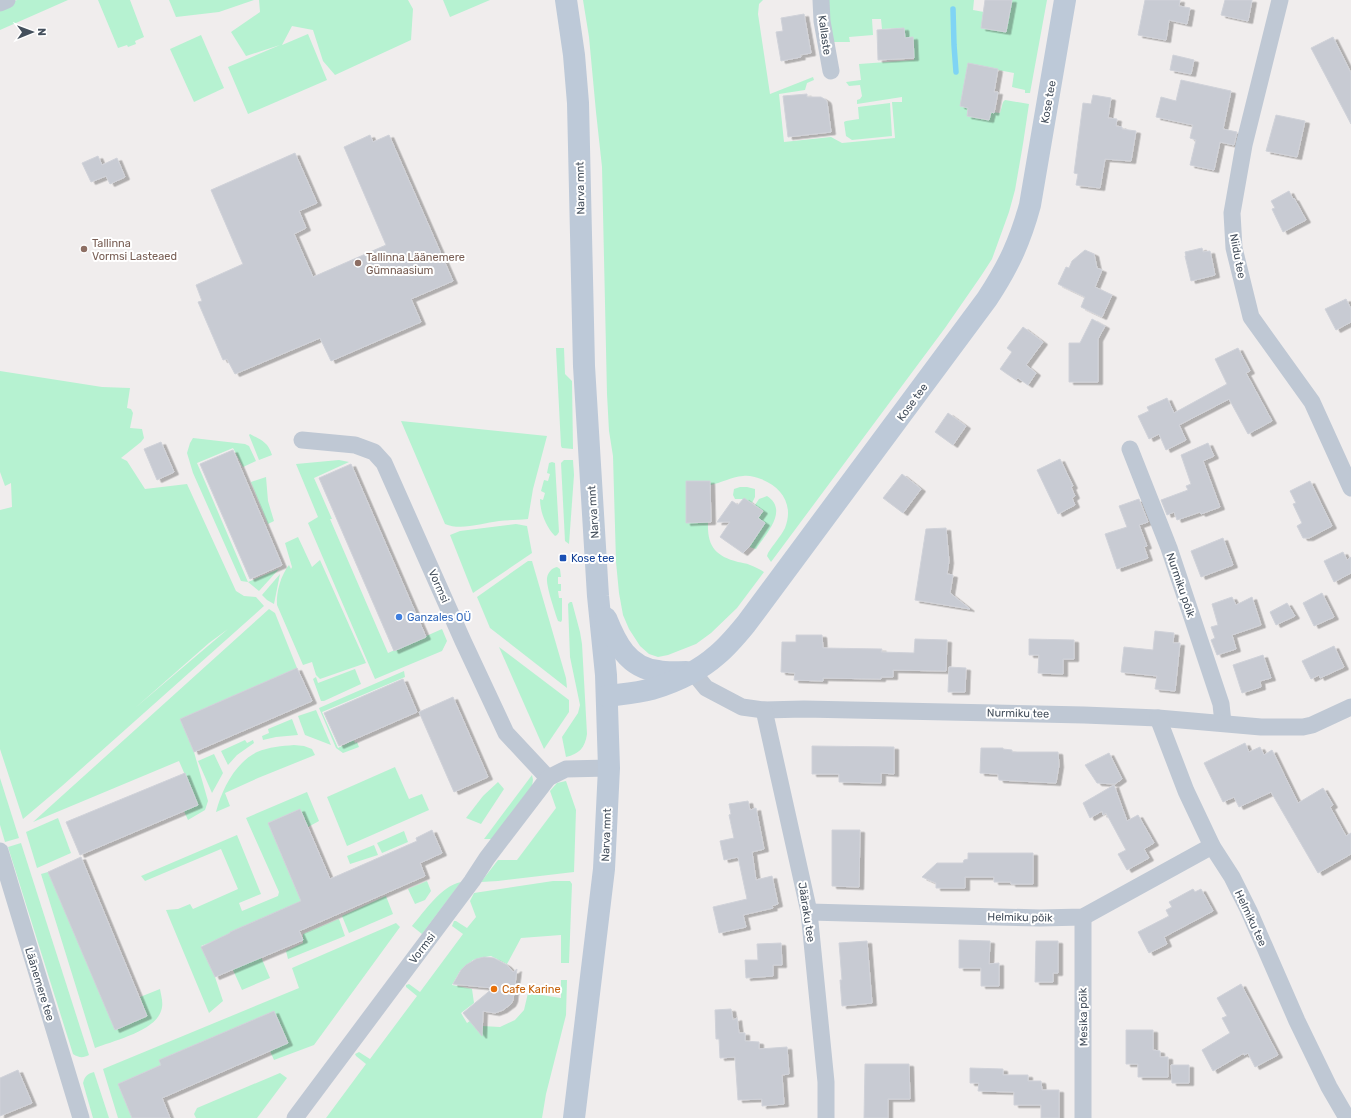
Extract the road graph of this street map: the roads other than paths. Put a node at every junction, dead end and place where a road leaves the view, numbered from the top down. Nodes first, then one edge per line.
1 (7, 0) edge
2 (566, 0) edge
3 (821, 0) edge
4 (1065, 0) edge
5 (1280, 0) edge
6 (0, 3) edge
7 (831, 71) dead end
8 (302, 440) dead end
9 (1130, 449) dead end
10 (1351, 488) edge
11 (598, 596) junction
12 (693, 672) junction
13 (607, 696) junction
14 (1351, 707) edge
15 (764, 710) junction
16 (1158, 718) junction
17 (1223, 723) junction
18 (609, 768) junction
19 (548, 778) junction
20 (1212, 846) junction
21 (0, 851) edge
22 (809, 912) junction
23 (1083, 917) junction
24 (81, 1118) edge
25 (295, 1118) edge
26 (574, 1118) edge
27 (826, 1118) edge
28 (1083, 1118) edge
29 (1346, 1118) edge

1 - 6 street
2 - 11 main road, Narva mnt
3 - 7 street, Kallaste
4 - 12 main road, Kose tee
5 - 10 street, Niidu tee
8 - 19 street, Vormsi
9 - 17 street, Nurmiku põik
11 - 12 main road
11 - 13 main road, Narva mnt
12 - 13 main road, Kose tee
12 - 15 street, Nurmiku tee
13 - 18 main road, Narva mnt
14 - 17 street, Nurmiku tee
15 - 16 street, Nurmiku tee
15 - 22 street, Jääraku tee
16 - 17 street, Nurmiku tee
16 - 20 street, Helmiku tee
18 - 19 street, Vormsi
18 - 26 main road, Narva mnt
19 - 25 street, Vormsi
20 - 23 street, Helmiku põik
20 - 29 street, Helmiku tee
21 - 24 street, Läänemere tee
22 - 23 street, Helmiku põik
22 - 27 street, Jääraku tee
23 - 28 street, Mesika põik

